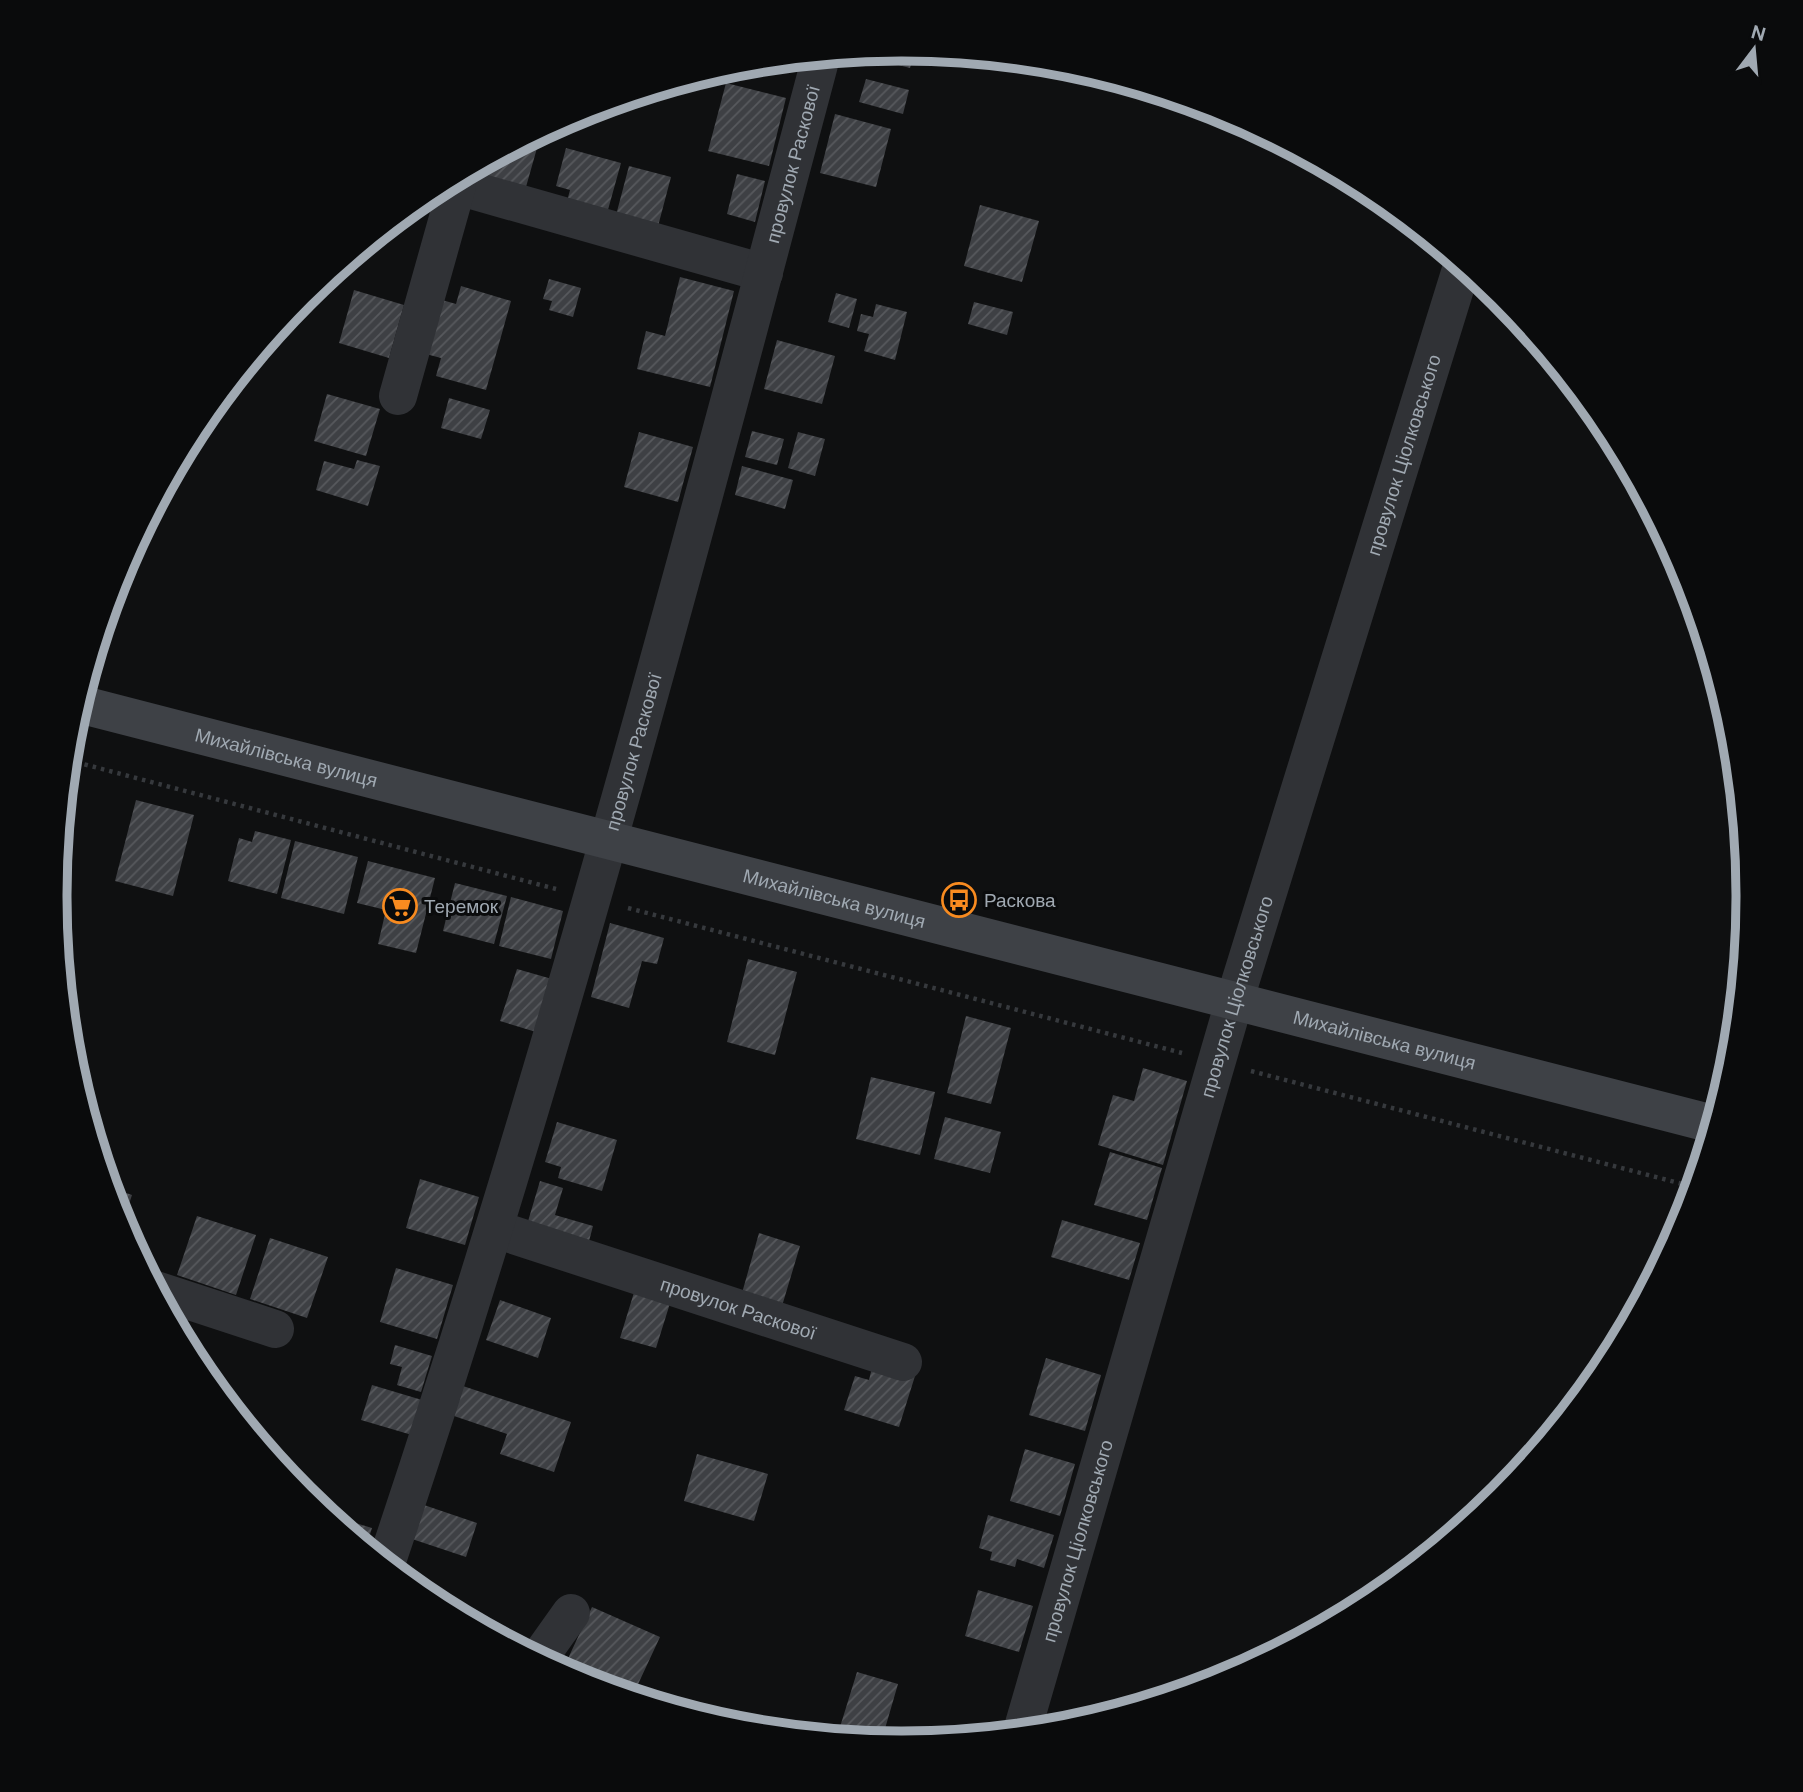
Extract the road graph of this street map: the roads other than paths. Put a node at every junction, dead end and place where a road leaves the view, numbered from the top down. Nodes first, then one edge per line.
1 (819, 66) edge
2 (461, 188) edge
3 (450, 195) edge
4 (764, 273) junction
5 (1459, 275) edge
6 (398, 396) dead end
7 (89, 707) edge
8 (609, 841) junction
9 (1234, 1002) junction
10 (1705, 1122) edge
11 (495, 1229) junction
12 (169, 1294) edge
13 (275, 1329) dead end
14 (902, 1362) dead end
15 (389, 1555) edge
16 (571, 1613) dead end
17 (544, 1650) edge
18 (1025, 1722) edge

1 - 4 street, провулок Раскової
2 - 4 street
3 - 6 street
4 - 8 street, провулок Раскової
5 - 9 street, провулок Ціолковського
7 - 8 main road, Михайлівська вулиця
8 - 9 main road, Михайлівська вулиця
8 - 11 street, провулок Раскової
9 - 10 main road, Михайлівська вулиця
9 - 18 street, провулок Ціолковського
11 - 14 street, провулок Раскової
11 - 15 street, провулок Раскової
12 - 13 street
16 - 17 street

